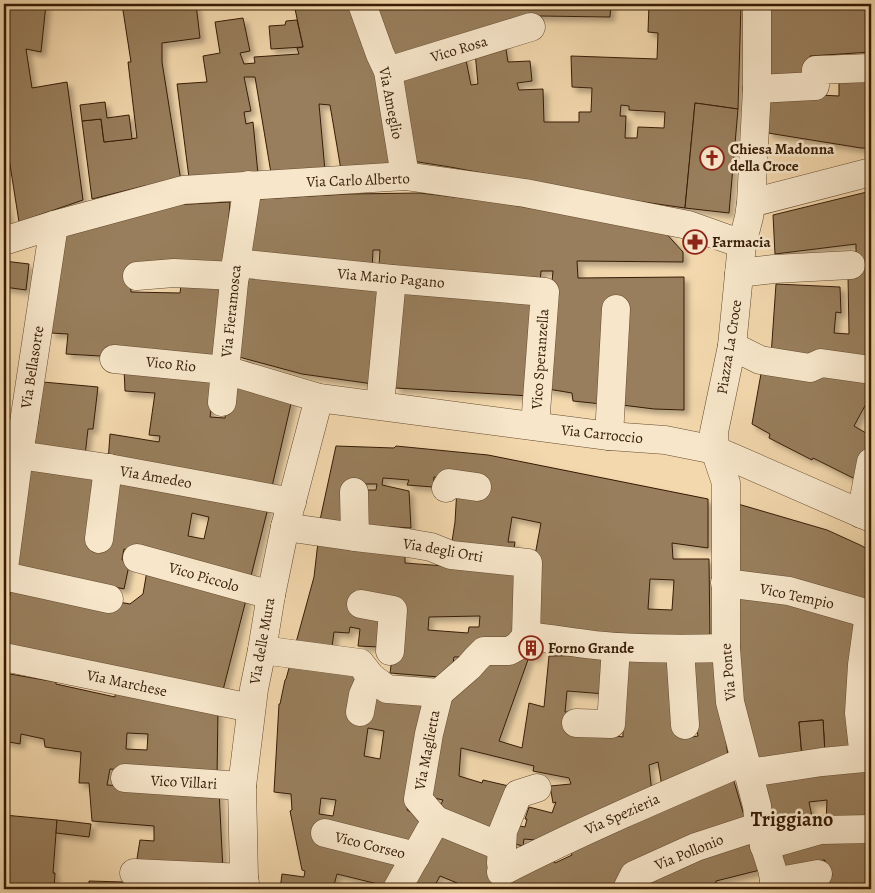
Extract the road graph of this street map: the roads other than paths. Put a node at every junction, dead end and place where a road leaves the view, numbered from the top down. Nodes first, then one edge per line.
1 (362, 4) edge
2 (757, 4) edge
3 (531, 28) dead end
4 (871, 68) edge
5 (388, 71) junction
6 (758, 89) junction
7 (871, 172) edge
8 (405, 176) junction
9 (248, 185) junction
10 (751, 203) junction
11 (54, 225) junction
12 (4, 241) edge
13 (742, 244) junction
14 (851, 265) dead end
15 (236, 269) junction
16 (740, 273) junction
17 (137, 276) dead end
18 (392, 279) junction
19 (546, 292) joint
20 (616, 309) dead end
21 (732, 346) junction
22 (114, 359) dead end
23 (225, 370) junction
24 (871, 370) edge
25 (319, 398) junction
26 (222, 402) dead end
27 (380, 405) junction
28 (535, 426) junction
29 (609, 436) junction
30 (715, 450) junction
31 (19, 455) junction
32 (871, 462) edge
33 (108, 468) junction
34 (477, 487) dead end
35 (446, 488) dead end
36 (354, 492) dead end
37 (288, 514) junction
38 (866, 516) edge
39 (355, 538) junction
40 (98, 539) dead end
41 (137, 558) dead end
42 (4, 568) edge
43 (4, 576) edge
44 (725, 583) junction
45 (271, 595) junction
46 (109, 599) dead end
47 (361, 604) dead end
48 (526, 636) junction
49 (616, 647) junction
50 (726, 648) junction
51 (680, 649) junction
52 (262, 650) junction
53 (390, 651) dead end
54 (4, 657) edge
55 (371, 677) junction
56 (439, 693) junction
57 (251, 708) junction
58 (360, 712) dead end
59 (576, 723) dead end
60 (685, 725) dead end
61 (868, 758) edge
62 (747, 767) junction
63 (126, 778) dead end
64 (242, 786) junction
65 (536, 788) dead end
66 (436, 820) junction
67 (871, 829) edge
68 (325, 833) dead end
69 (762, 837) junction
70 (416, 856) junction
71 (500, 869) edge
72 (134, 873) dead end
73 (818, 874) dead end
74 (245, 884) edge
75 (775, 886) edge
76 (397, 889) edge
77 (627, 889) edge

1 - 5 street, Via Ameglio
2 - 6 street, Piazza La Croce
3 - 5 street, Vico Rosa
4 - 6 street
5 - 8 street, Via Ameglio
6 - 10 street, Piazza La Croce
7 - 10 street
8 - 9 street, Via Carlo Alberto
8 - 13 street, Via Carlo Alberto
9 - 11 street, Via Carlo Alberto
9 - 15 street, Via Fieramosca
10 - 13 street, Piazza La Croce
11 - 12 street, Via Carlo Alberto
11 - 31 street, Via Bellasorte
13 - 16 street, Piazza La Croce
14 - 16 street
15 - 17 street, Via Mario Pagano
15 - 18 street, Via Mario Pagano
15 - 23 street, Via Fieramosca
16 - 21 street, Piazza La Croce
18 - 19 street, Via Mario Pagano
18 - 27 street
19 - 28 street, Vico Speranzella
20 - 29 street
21 - 24 street
21 - 30 street, Piazza La Croce
22 - 23 street, Vico Rio
23 - 25 street, Via Fieramosca
23 - 26 street
25 - 27 street, Via Carroccio
25 - 37 street, Via delle Mura
27 - 28 street, Via Carroccio
28 - 29 street, Via Carroccio
29 - 30 street, Via Carroccio
30 - 38 street, Via Carroccio
30 - 44 street, Via Ponte
31 - 33 street, Via Amedeo
31 - 42 street, Via Bellasorte
32 - 38 street
33 - 37 street, Via Amedeo
33 - 40 street
34 - 35 street
36 - 39 street
37 - 39 street, Via degli Orti
37 - 45 street, Via delle Mura
39 - 48 street, Via degli Orti
41 - 45 street, Vico Piccolo
43 - 46 street
44 - 50 street, Via Ponte
44 - 61 street, Vico Tempio
45 - 52 street, Via delle Mura
47 - 53 street
48 - 49 street
48 - 56 street
49 - 51 street
49 - 59 street
50 - 51 street
50 - 62 street, Via Ponte
51 - 60 street
52 - 55 street
52 - 57 street, Via delle Mura
54 - 57 street, Via Marchese
55 - 56 street
55 - 58 street
56 - 66 street, Via Maglietta
57 - 64 street, Via delle Mura
61 - 62 street, Via Spezieria
62 - 69 street, Via Ponte
62 - 71 street, Via Spezieria
63 - 64 street, Vico Villari
64 - 74 street, Via delle Mura
65 - 71 street
66 - 70 street
66 - 71 street, Via Maglietta
67 - 69 street, Via Pollonio
68 - 70 street, Vico Corseo
69 - 75 street, Via Ponte
69 - 77 street, Via Pollonio
70 - 76 street
72 - 74 street
73 - 75 street

